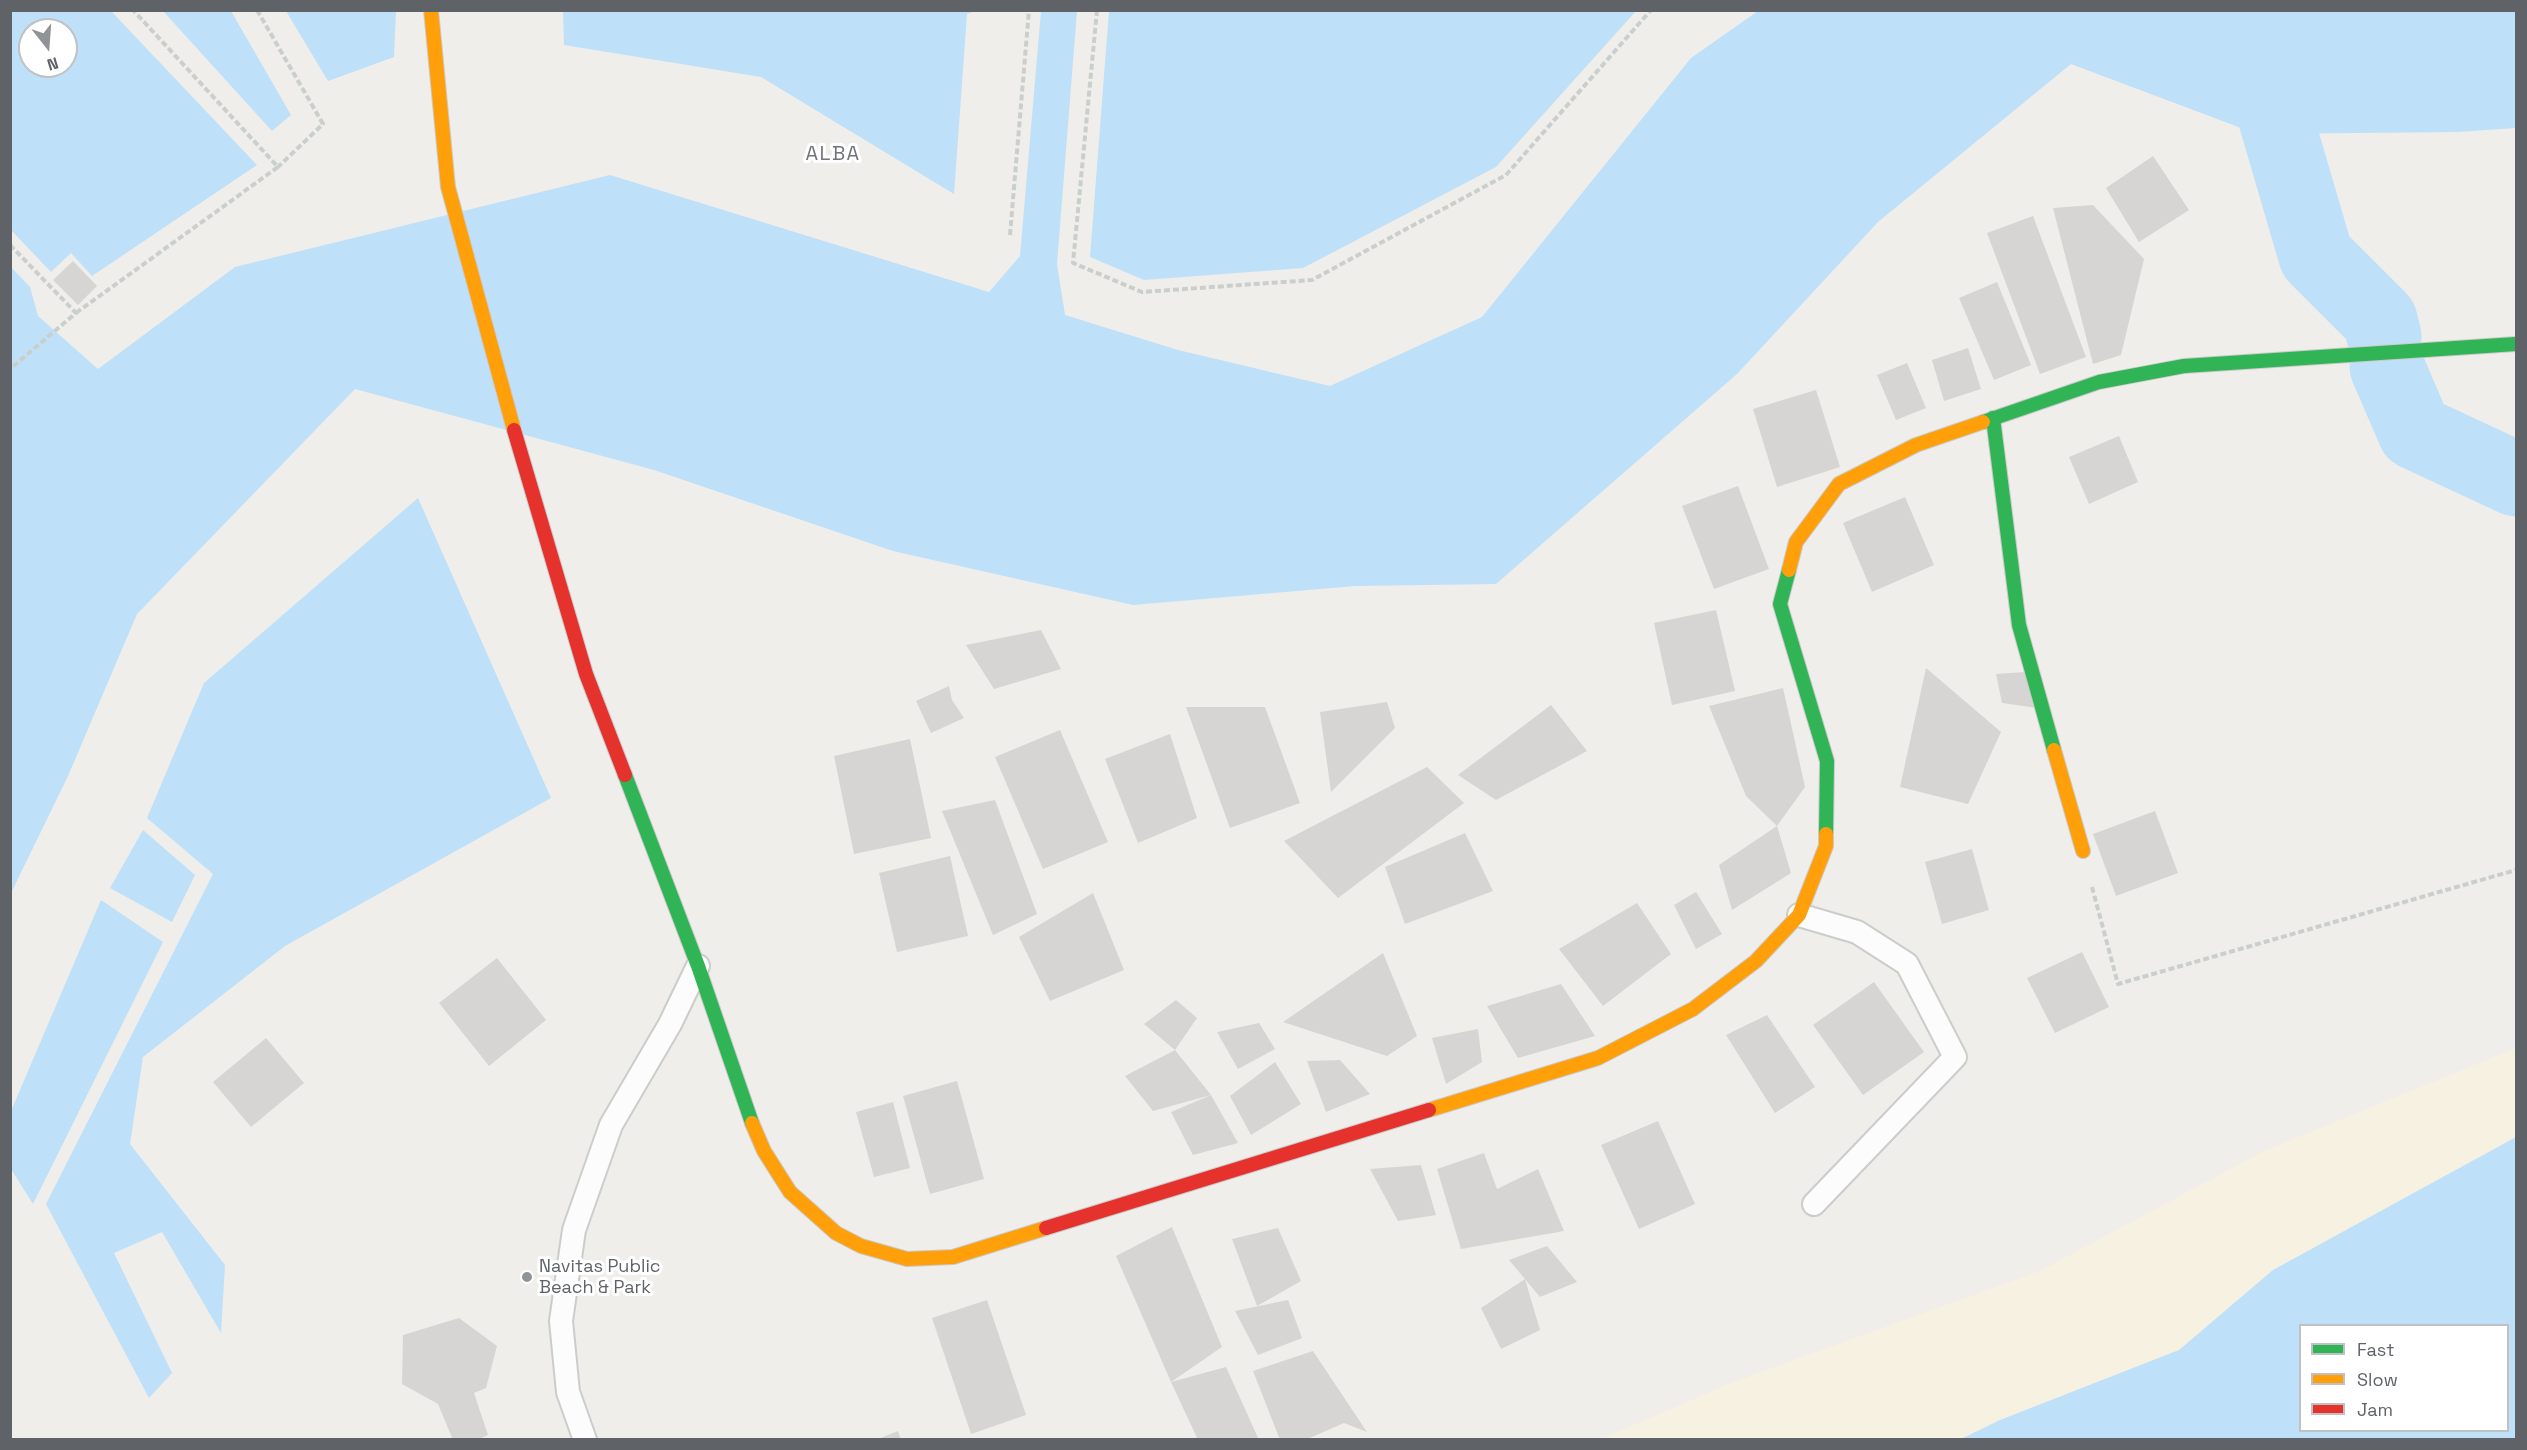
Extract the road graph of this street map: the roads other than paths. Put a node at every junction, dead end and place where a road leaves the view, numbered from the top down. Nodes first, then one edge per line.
1 (431, 10) edge
2 (2517, 344) edge
3 (1993, 418) junction
4 (2083, 851) road end
5 (1799, 915) junction
6 (698, 966) junction
7 (1814, 1204) dead end
8 (585, 1440) edge

1 - 6 street
2 - 3 street
3 - 4 street
3 - 5 street
5 - 6 street
5 - 7 lane
6 - 8 lane

